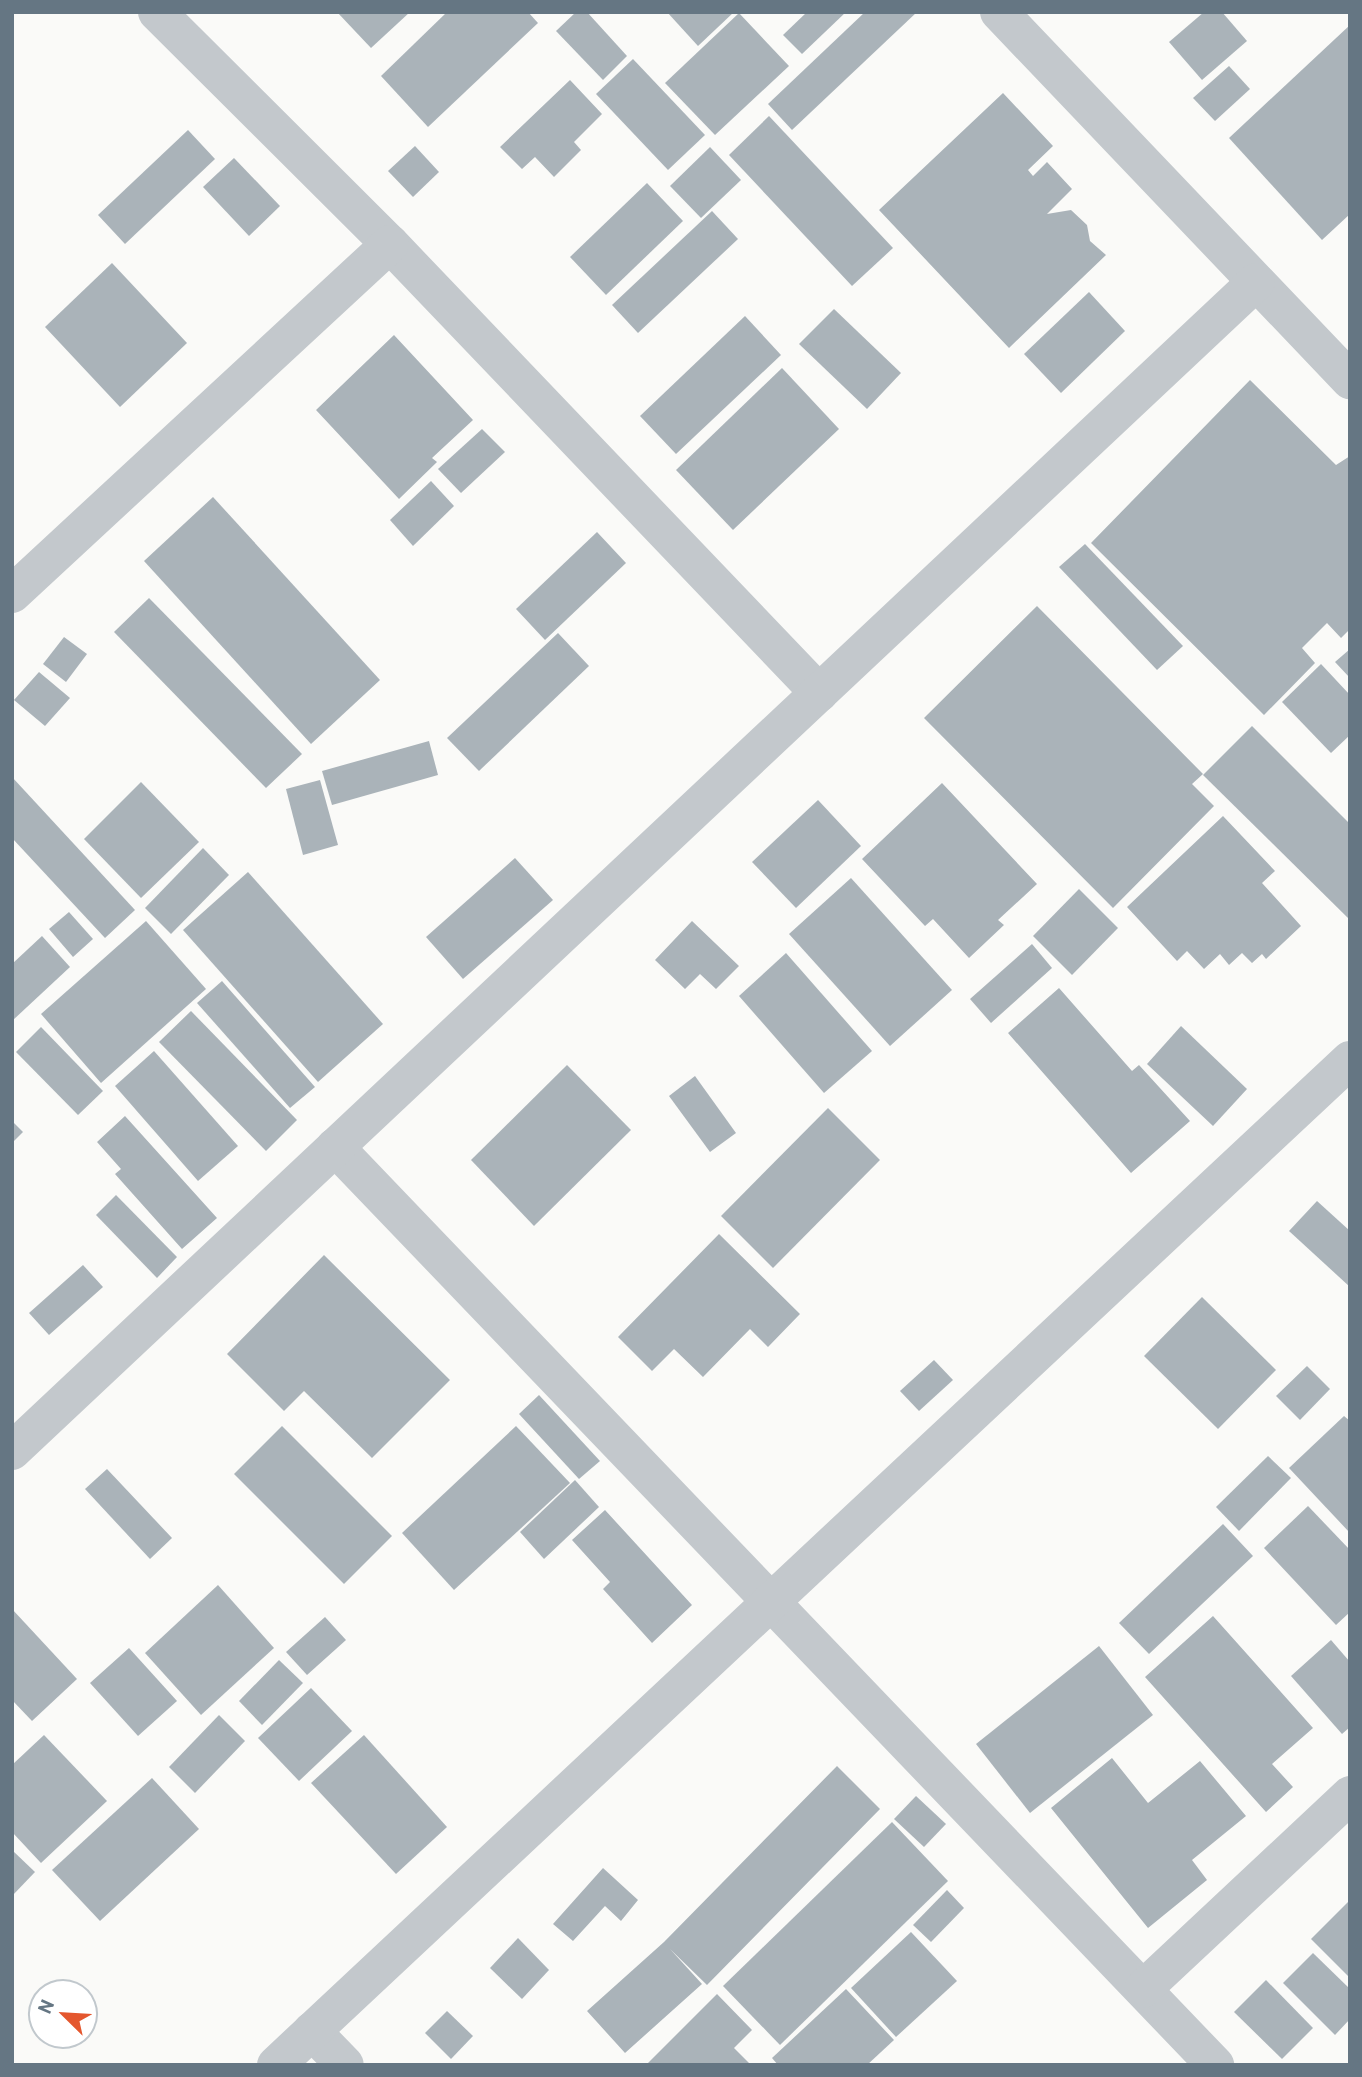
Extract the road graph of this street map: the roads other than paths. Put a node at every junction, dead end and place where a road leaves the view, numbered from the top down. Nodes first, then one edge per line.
1 (157, 12) edge
2 (999, 12) edge
3 (390, 244) junction
4 (1256, 282) junction
5 (1350, 380) edge
6 (12, 594) edge
7 (819, 693) junction
8 (1350, 1060) edge
9 (335, 1147) junction
10 (12, 1451) edge
11 (770, 1602) junction
12 (1350, 1795) edge
13 (1143, 1989) junction
14 (312, 2031) junction
15 (276, 2065) edge
16 (345, 2065) edge
17 (1215, 2065) edge

1 - 3 street
2 - 4 street
3 - 6 street
3 - 7 street
4 - 5 street
4 - 7 street
7 - 9 street
8 - 11 street
9 - 10 street
9 - 11 street
11 - 13 street
11 - 14 street
12 - 13 street
13 - 17 street
14 - 15 street
14 - 16 street

